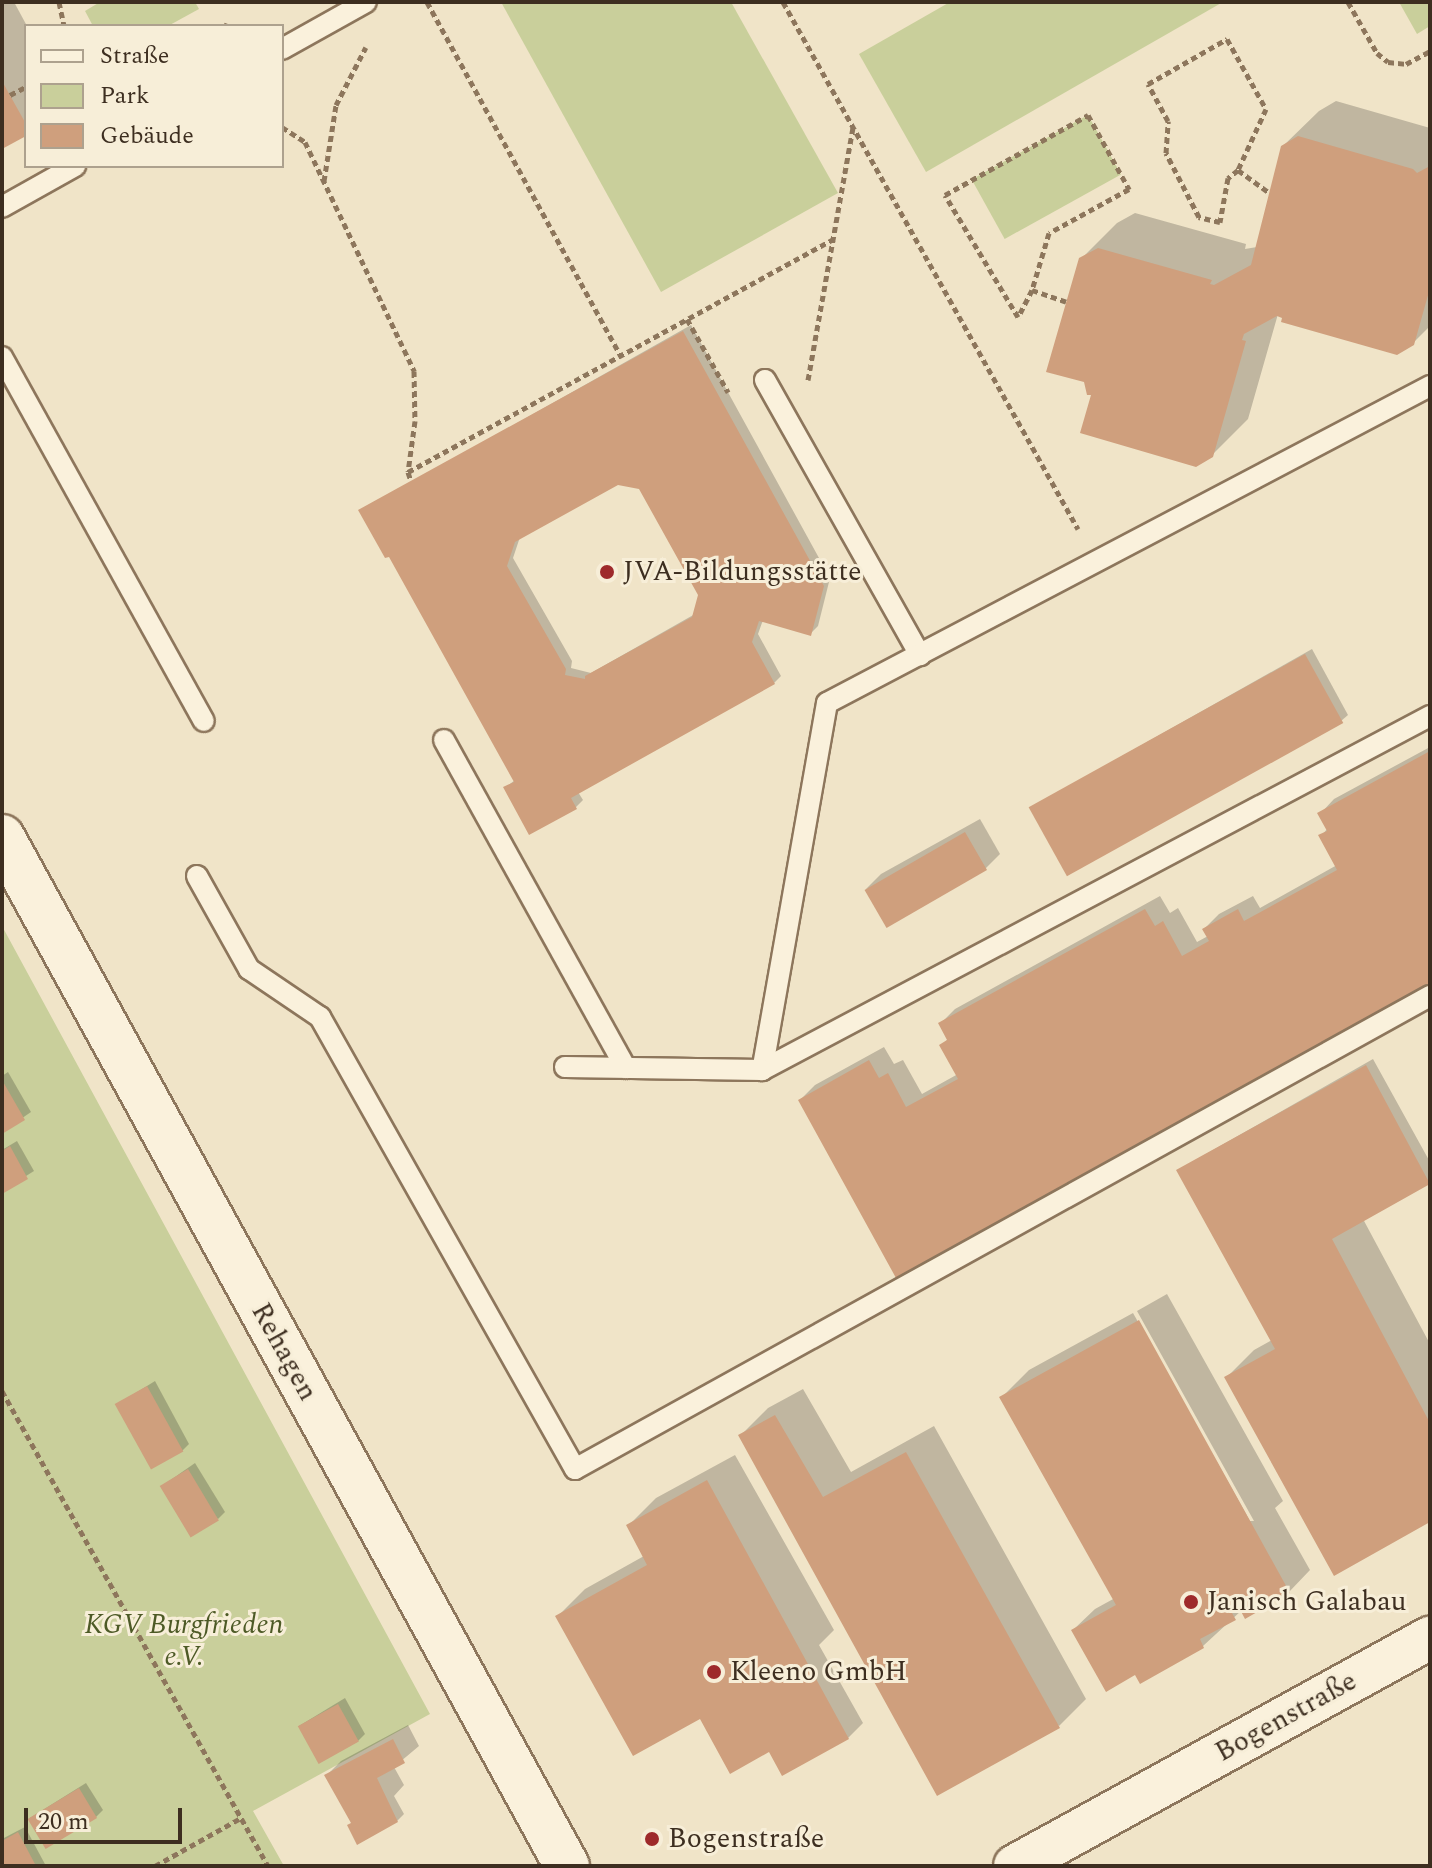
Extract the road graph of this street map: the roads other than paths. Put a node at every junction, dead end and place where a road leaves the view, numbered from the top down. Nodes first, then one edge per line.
1 (366, 2) edge
2 (284, 48) edge
3 (71, 168) edge
4 (2, 207) edge
5 (2, 357) edge
6 (765, 380) road end
7 (1430, 386) edge
8 (920, 655) junction
9 (1430, 716) edge
10 (204, 721) dead end
11 (444, 740) dead end
12 (2, 837) edge
13 (197, 876) dead end
14 (1430, 996) edge
15 (565, 1067) dead end
16 (626, 1068) junction
17 (762, 1070) junction
18 (1430, 1638) edge
19 (567, 1866) edge
20 (1015, 1866) edge

1 - 2 lane
3 - 4 lane
5 - 10 lane
6 - 8 lane
7 - 8 lane
8 - 17 lane
9 - 17 lane
11 - 16 lane
12 - 19 street, Rehagen
13 - 14 lane
15 - 16 lane
16 - 17 lane
18 - 20 street, Bogenstraße

